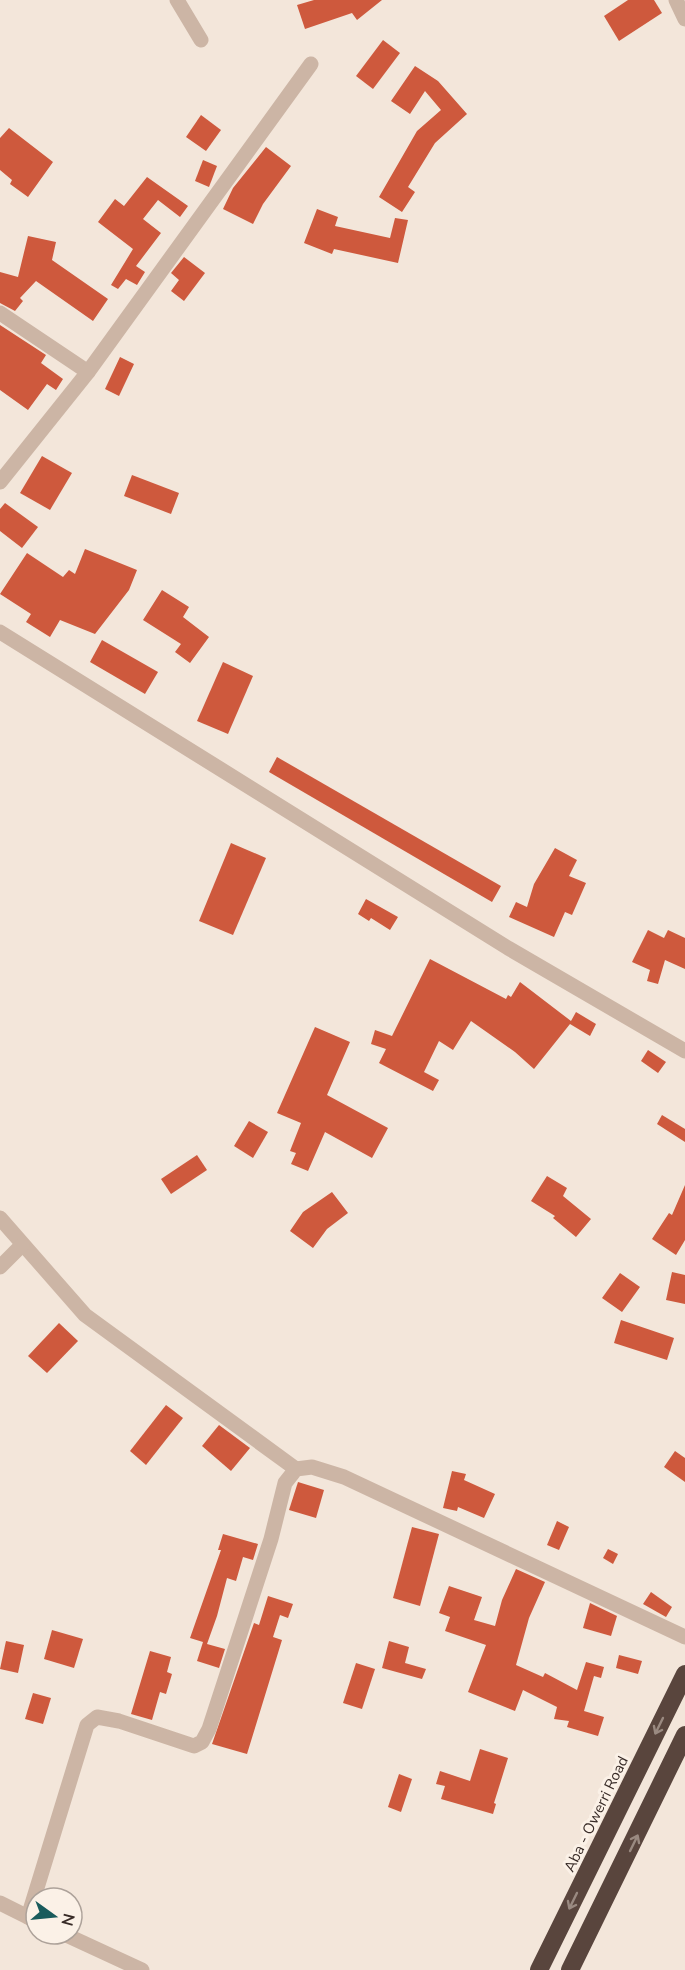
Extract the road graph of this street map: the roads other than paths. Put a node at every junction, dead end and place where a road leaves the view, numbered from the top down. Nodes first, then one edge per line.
1 (177, 0) edge
2 (676, 0) edge
3 (685, 19) edge
4 (201, 40) dead end
5 (311, 64) dead end
6 (0, 313) edge
7 (88, 372) junction
8 (0, 482) edge
9 (0, 632) edge
10 (685, 1051) edge
11 (0, 1218) edge
12 (22, 1245) junction
13 (0, 1267) edge
14 (296, 1469) junction
15 (685, 1637) edge
16 (685, 1674) edge
17 (685, 1735) edge
18 (41, 1886) edge
19 (0, 1903) edge
20 (24, 1915) edge
21 (84, 1943) edge
22 (142, 1970) edge
23 (539, 1970) edge
24 (570, 1970) edge

1 - 4 street
2 - 3 street
5 - 7 street
6 - 7 street
7 - 8 street
9 - 10 street
11 - 12 street
12 - 13 street
12 - 14 street
14 - 15 street
14 - 18 street
16 -> 23 highway, Aba - Owerri Road
24 -> 17 highway
19 - 20 street
21 - 22 street

